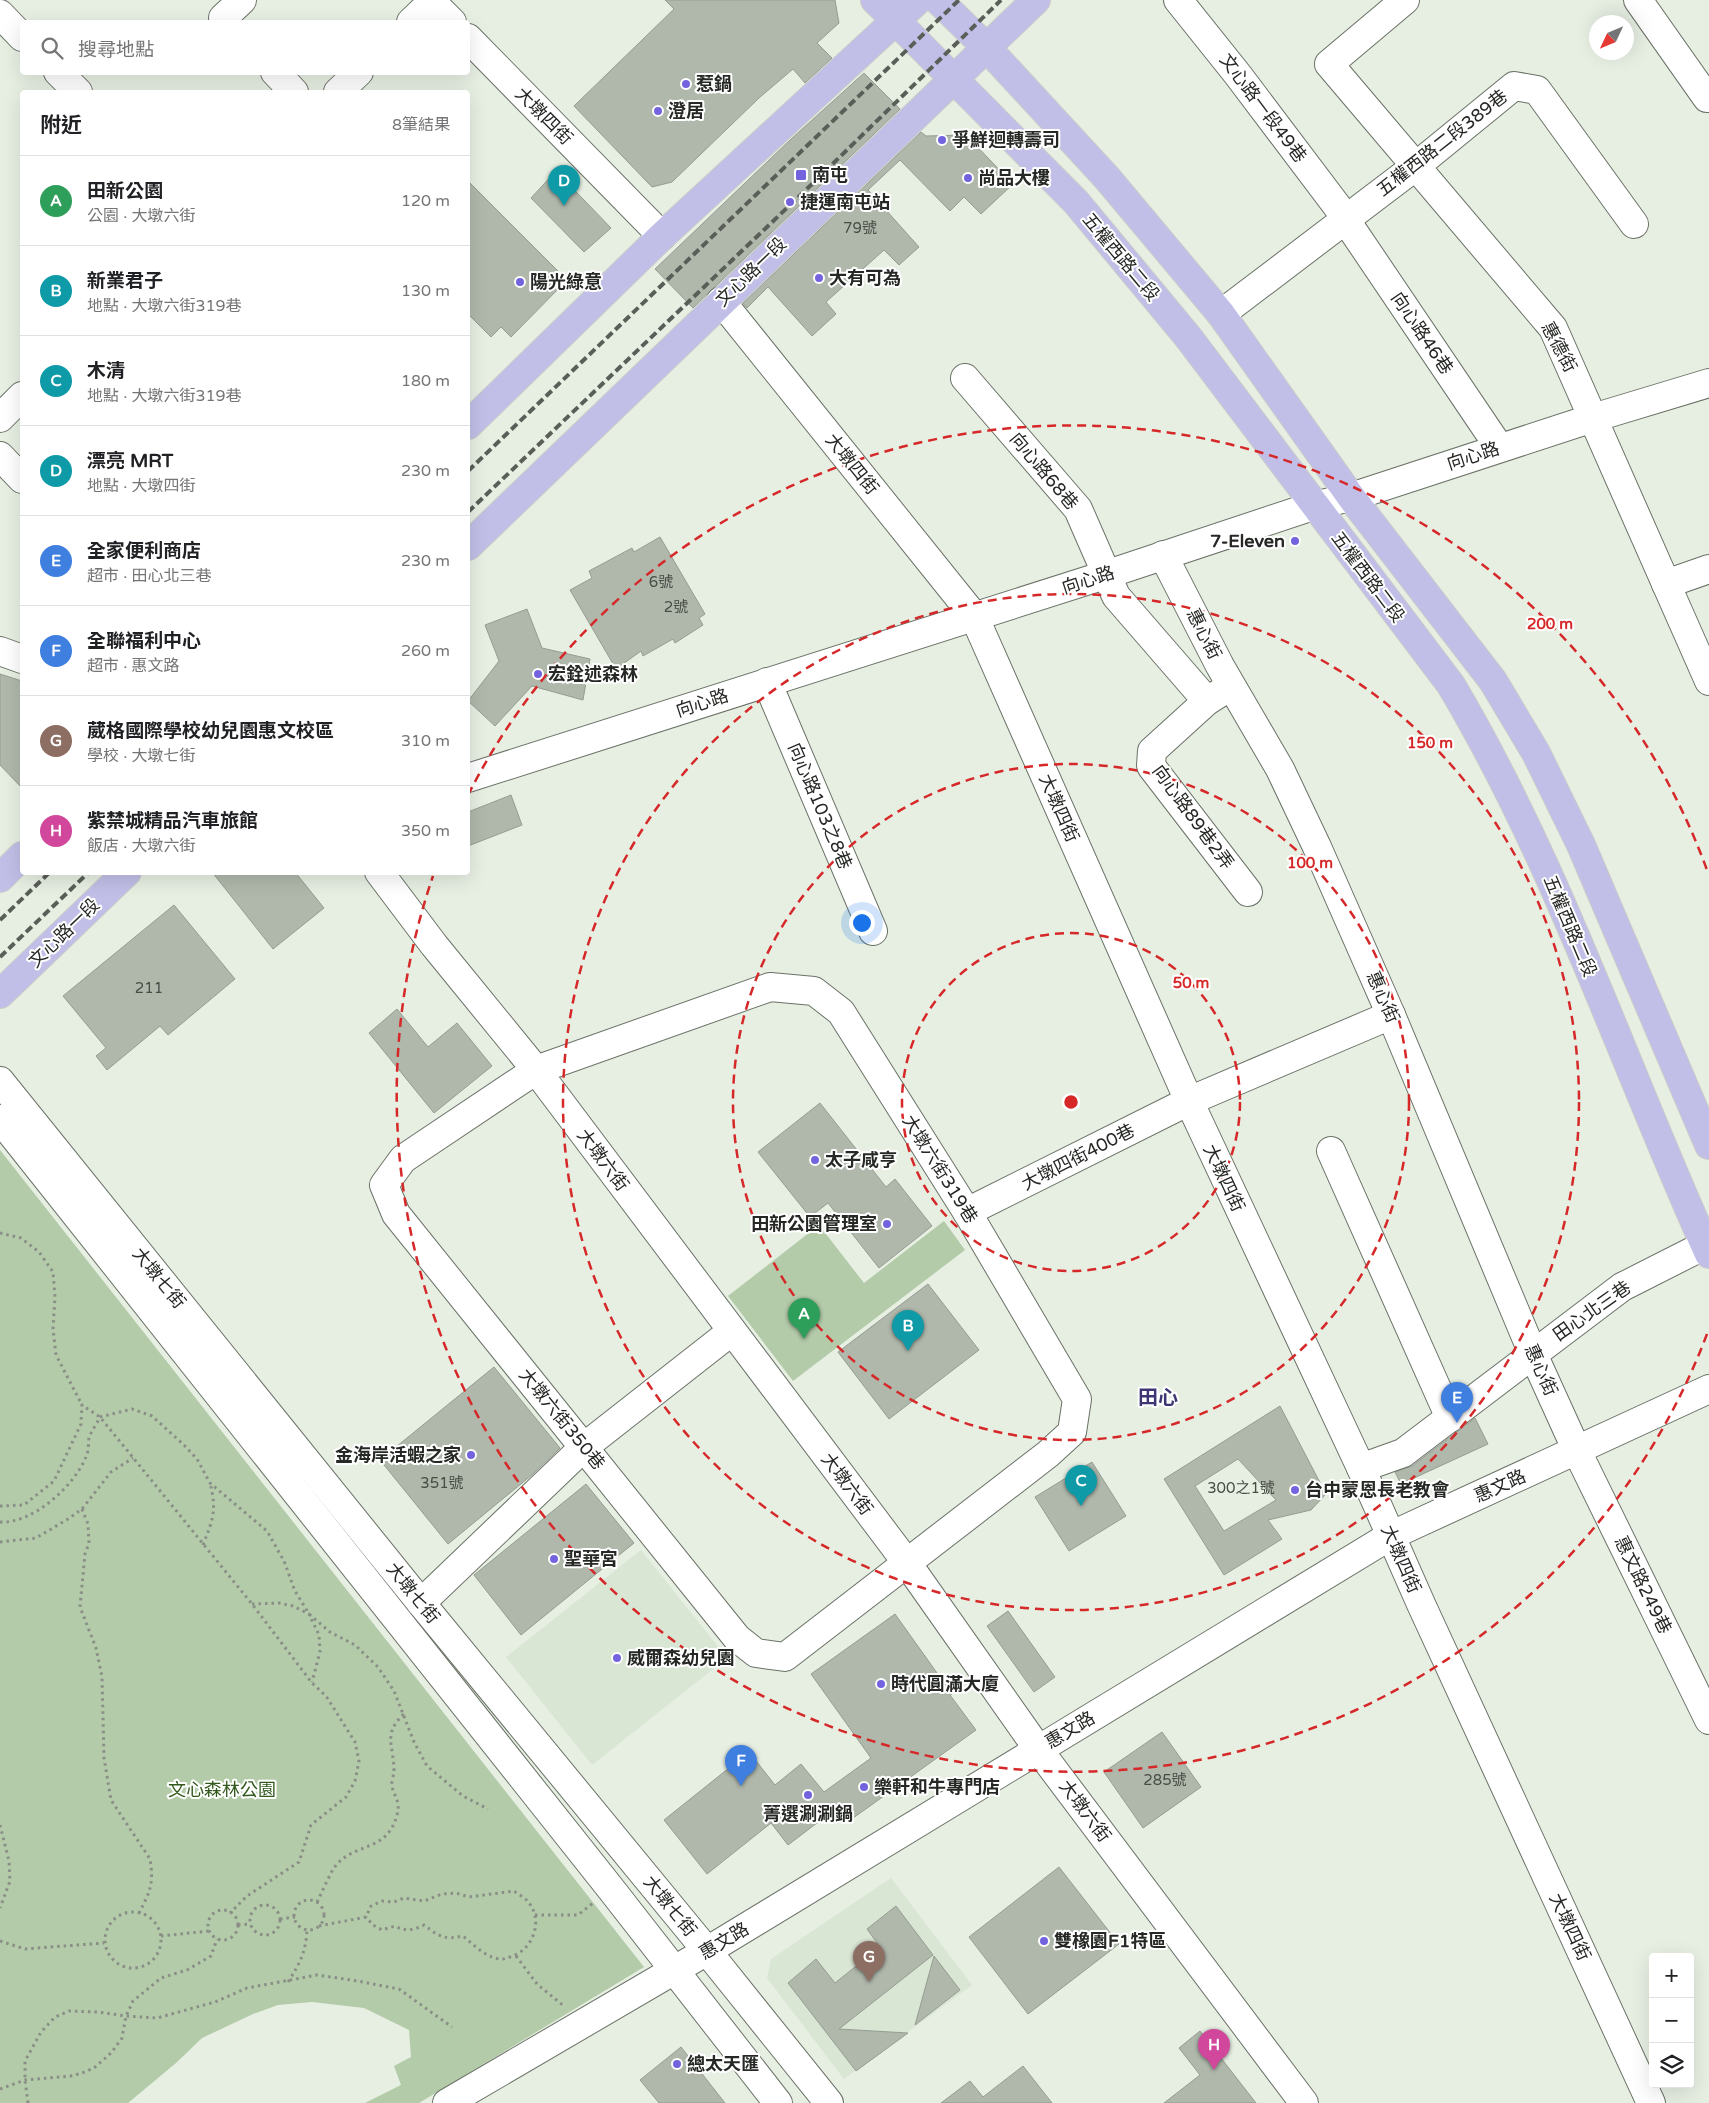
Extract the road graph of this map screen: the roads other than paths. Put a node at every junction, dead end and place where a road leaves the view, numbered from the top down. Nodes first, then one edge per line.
1 (242, 0) edge
2 (875, 0) edge
3 (918, 0) edge
4 (938, 0) edge
5 (1036, 0) edge
6 (1178, 0) edge
7 (1405, 0) edge
8 (1638, 0) edge
9 (431, 1) edge
10 (0, 14) edge
11 (225, 20) edge
12 (413, 20) edge
13 (450, 20) edge
14 (896, 20) junction
15 (20, 35) edge
16 (470, 40) edge
17 (986, 47) junction
18 (61, 75) edge
19 (278, 75) edge
20 (356, 75) edge
21 (954, 79) junction
22 (76, 90) edge
23 (292, 90) edge
24 (340, 90) edge
25 (1709, 98) edge
26 (1416, 166) junction
27 (1345, 218) junction
28 (1634, 224) dead end
29 (662, 236) junction
30 (721, 301) junction
31 (1221, 314) junction
32 (966, 378) dead end
33 (1709, 383) edge
34 (20, 398) edge
35 (0, 418) edge
36 (1593, 418) junction
37 (470, 423) edge
38 (1499, 447) junction
39 (0, 456) edge
40 (20, 477) edge
41 (1351, 497) junction
42 (1314, 506) junction
43 (470, 544) edge
44 (1163, 555) junction
45 (1709, 569) edge
46 (1108, 574) junction
47 (1666, 584) junction
48 (974, 616) junction
49 (0, 651) edge
50 (20, 658) edge
51 (1709, 681) edge
52 (767, 682) junction
53 (1232, 685) junction
54 (1208, 701) junction
55 (470, 777) edge
56 (20, 858) edge
57 (124, 875) edge
58 (381, 875) edge
59 (0, 878) edge
60 (1248, 892) dead end
61 (873, 931) dead end
62 (0, 994) edge
63 (1391, 1014) junction
64 (536, 1070) junction
65 (0, 1081) edge
66 (1189, 1101) junction
67 (0, 1119) edge
68 (1709, 1145) edge
69 (1331, 1151) dead end
70 (967, 1212) junction
71 (1707, 1249) edge
72 (732, 1331) junction
73 (1533, 1354) junction
74 (1709, 1389) edge
75 (1450, 1418) junction
76 (584, 1447) junction
77 (1577, 1451) junction
78 (1361, 1468) junction
79 (1390, 1536) junction
80 (906, 1563) junction
81 (421, 1603) junction
82 (1709, 1720) edge
83 (1038, 1749) junction
84 (707, 1951) junction
85 (675, 1970) junction
86 (448, 2103) edge
87 (778, 2103) edge
88 (828, 2103) edge
89 (1304, 2103) edge
90 (1651, 2103) edge

1 - 11 street
2 - 14 main road, 五權西路二段
3 - 14 main road
4 - 17 main road, 五權西路二段
5 - 17 main road, 文心路一段
6 - 27 street, 文心路一段49巷
7 - 26 street, 惠德街
8 - 25 street
9 - 12 street
9 - 13 street
10 - 15 street
14 - 21 main road, 五權西路二段
14 - 29 main road
16 - 29 street, 大墩四街
17 - 21 main road, 文心路一段
17 - 31 main road, 五權西路二段
18 - 22 street
19 - 23 street
20 - 24 street
21 - 30 main road, 文心路一段
21 - 42 main road, 五權西路二段
26 - 27 street, 五權西路二段389巷
26 - 28 street, 五權西路二段389巷
26 - 36 street, 惠德街
27 - 31 street, 五權西路二段389巷
27 - 38 street, 向心路46巷
29 - 37 main road
30 - 43 main road, 文心路一段
30 - 48 street, 大墩四街
31 - 41 main road, 五權西路二段
32 - 46 street, 向心路68巷
33 - 36 street, 向心路
34 - 35 street
36 - 38 street, 向心路
36 - 47 street, 惠德街
38 - 41 street, 向心路
39 - 40 street
41 - 42 street, 向心路
41 - 68 main road, 五權西路二段
42 - 44 street, 向心路
42 - 71 main road, 五權西路二段
44 - 46 street, 向心路
44 - 53 street, 惠心街
45 - 47 street
46 - 48 street, 向心路
46 - 54 street, 惠心街
47 - 51 street, 惠德街
48 - 52 street, 向心路
48 - 66 street, 大墩四街
49 - 50 street
52 - 55 street, 向心路
52 - 61 street, 向心路103之8巷
53 - 54 street, 向心路89巷2弄
53 - 63 street, 惠心街
54 - 60 street, 向心路89巷2弄
56 - 59 main road
57 - 62 main road, 文心路一段
58 - 64 street, 大墩六街
63 - 66 street, 大墩四街400巷
63 - 73 street, 惠心街
64 - 70 street, 大墩六街319巷
64 - 72 street, 大墩六街
64 - 76 street, 大墩六街350巷
65 - 81 street, 大墩七街
66 - 70 street, 大墩四街400巷
66 - 78 street, 大墩四街
67 - 85 street, 大墩七街
69 - 75 street
70 - 80 street, 大墩六街319巷
71 - 73 street, 田心北三巷
72 - 76 street
72 - 80 street, 大墩六街
73 - 75 street, 田心北三巷
73 - 77 street, 惠心街
74 - 77 street, 惠文路
75 - 78 street, 田心北三巷
76 - 80 street, 大墩六街350巷
76 - 81 street
77 - 79 street, 惠文路
77 - 82 street, 惠文路249巷
78 - 79 street, 大墩四街
79 - 83 street, 惠文路
79 - 90 street, 大墩四街
80 - 83 street, 大墩六街
81 - 84 street, 大墩七街
83 - 84 street, 惠文路
83 - 89 street, 大墩六街
84 - 85 street, 惠文路
84 - 88 street, 大墩七街
85 - 86 street, 惠文路
85 - 87 street, 大墩七街

